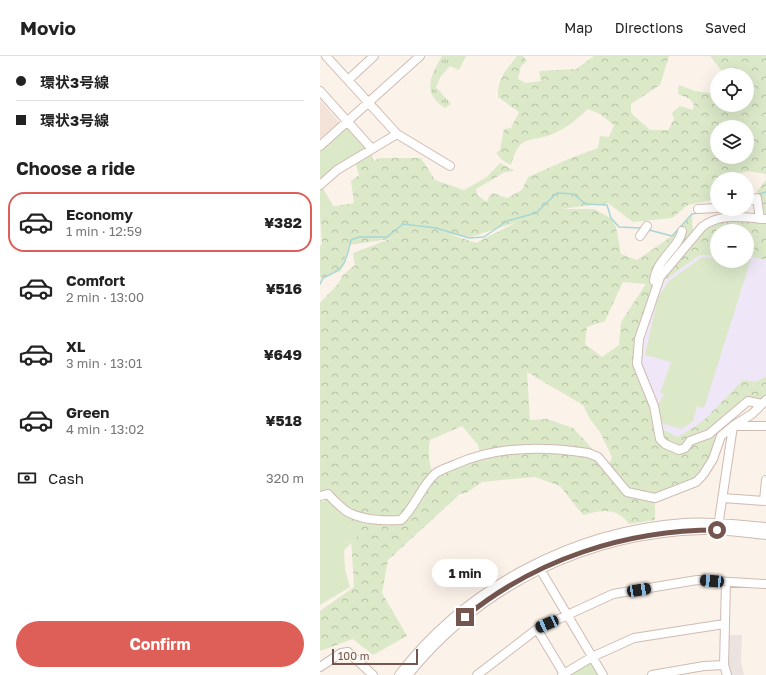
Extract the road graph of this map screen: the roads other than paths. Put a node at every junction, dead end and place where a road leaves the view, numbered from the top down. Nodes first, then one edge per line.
1 (374, 56) edge
2 (420, 56) edge
3 (327, 57) edge
4 (348, 80) junction
5 (320, 91) edge
6 (368, 103) junction
7 (348, 122) junction
8 (397, 134) junction
9 (320, 146) edge
10 (372, 149) junction
11 (450, 166) dead end
12 (320, 185) edge
13 (754, 199) edge
14 (700, 208) dead end
15 (710, 208) edge
16 (763, 219) edge
17 (682, 231) dead end
18 (657, 286) junction
19 (764, 402) edge
20 (733, 426) junction
21 (766, 426) edge
22 (766, 480) edge
23 (320, 496) edge
24 (723, 498) junction
25 (718, 526) junction
26 (766, 527) edge
27 (766, 535) edge
28 (538, 566) junction
29 (726, 582) junction
30 (766, 584) edge
31 (567, 615) junction
32 (724, 624) junction
33 (537, 628) junction
34 (592, 657) junction
35 (724, 664) junction
36 (320, 667) edge
37 (563, 674) edge
38 (373, 675) edge
39 (399, 675) edge
40 (408, 675) edge
41 (477, 675) edge
42 (603, 675) edge
43 (652, 675) edge
44 (727, 675) edge

1 - 4 street
2 - 6 street
3 - 4 street
4 - 6 street
5 - 7 street
6 - 7 street
6 - 8 street
7 - 9 street
7 - 10 street
8 - 10 street
8 - 11 street
10 - 12 street
13 - 16 street
14 - 15 street
16 - 18 street
17 - 18 street
18 - 19 street
19 - 20 street
20 - 21 street
20 - 23 street
20 - 24 street
22 - 24 street
24 - 25 street
25 - 26 street
25 - 27 street
25 - 28 street
28 - 31 street
28 - 39 street
28 - 40 street
29 - 30 street
29 - 31 street
29 - 32 street
31 - 33 street
31 - 34 street
32 - 34 street
32 - 35 street
33 - 37 street
33 - 41 street
34 - 37 street
34 - 42 street
35 - 43 street
35 - 44 street
36 - 38 street

